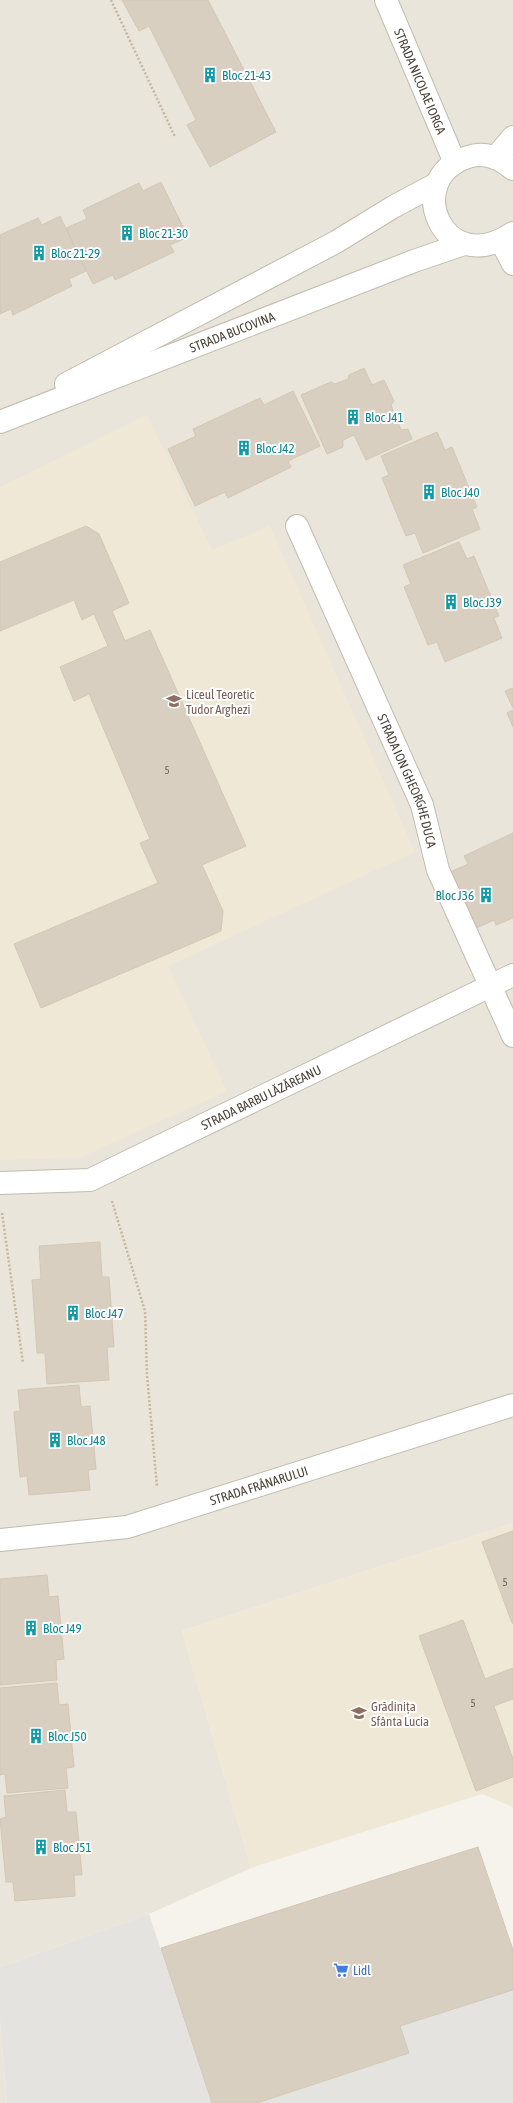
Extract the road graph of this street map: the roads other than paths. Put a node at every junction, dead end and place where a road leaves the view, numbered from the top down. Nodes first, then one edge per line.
1 (386, 0) edge
2 (513, 137) edge
3 (455, 162) junction
4 (504, 163) edge
5 (436, 184) junction
6 (507, 237) edge
7 (464, 244) junction
8 (513, 264) edge
9 (0, 418) edge
10 (0, 422) edge
11 (297, 526) dead end
12 (513, 975) edge
13 (491, 986) junction
14 (513, 1036) edge
15 (0, 1183) edge
16 (513, 1405) edge
17 (0, 1540) edge

1 - 3 street, STRADA NICOLAE IORGA
2 - 4 street
3 - 4 street
3 - 5 street
5 - 7 street
5 - 9 street, STRADA BUCOVINA
6 - 7 street
6 - 8 street
7 - 10 street, STRADA BUCOVINA
11 - 13 street, STRADA ION GHEORGHE DUCA
12 - 13 street, STRADA BARBU LĂZĂREANU
13 - 14 street, STRADA ION GHEORGHE DUCA
13 - 15 street, STRADA BARBU LĂZĂREANU
16 - 17 street, STRADA FRÂNARULUI

